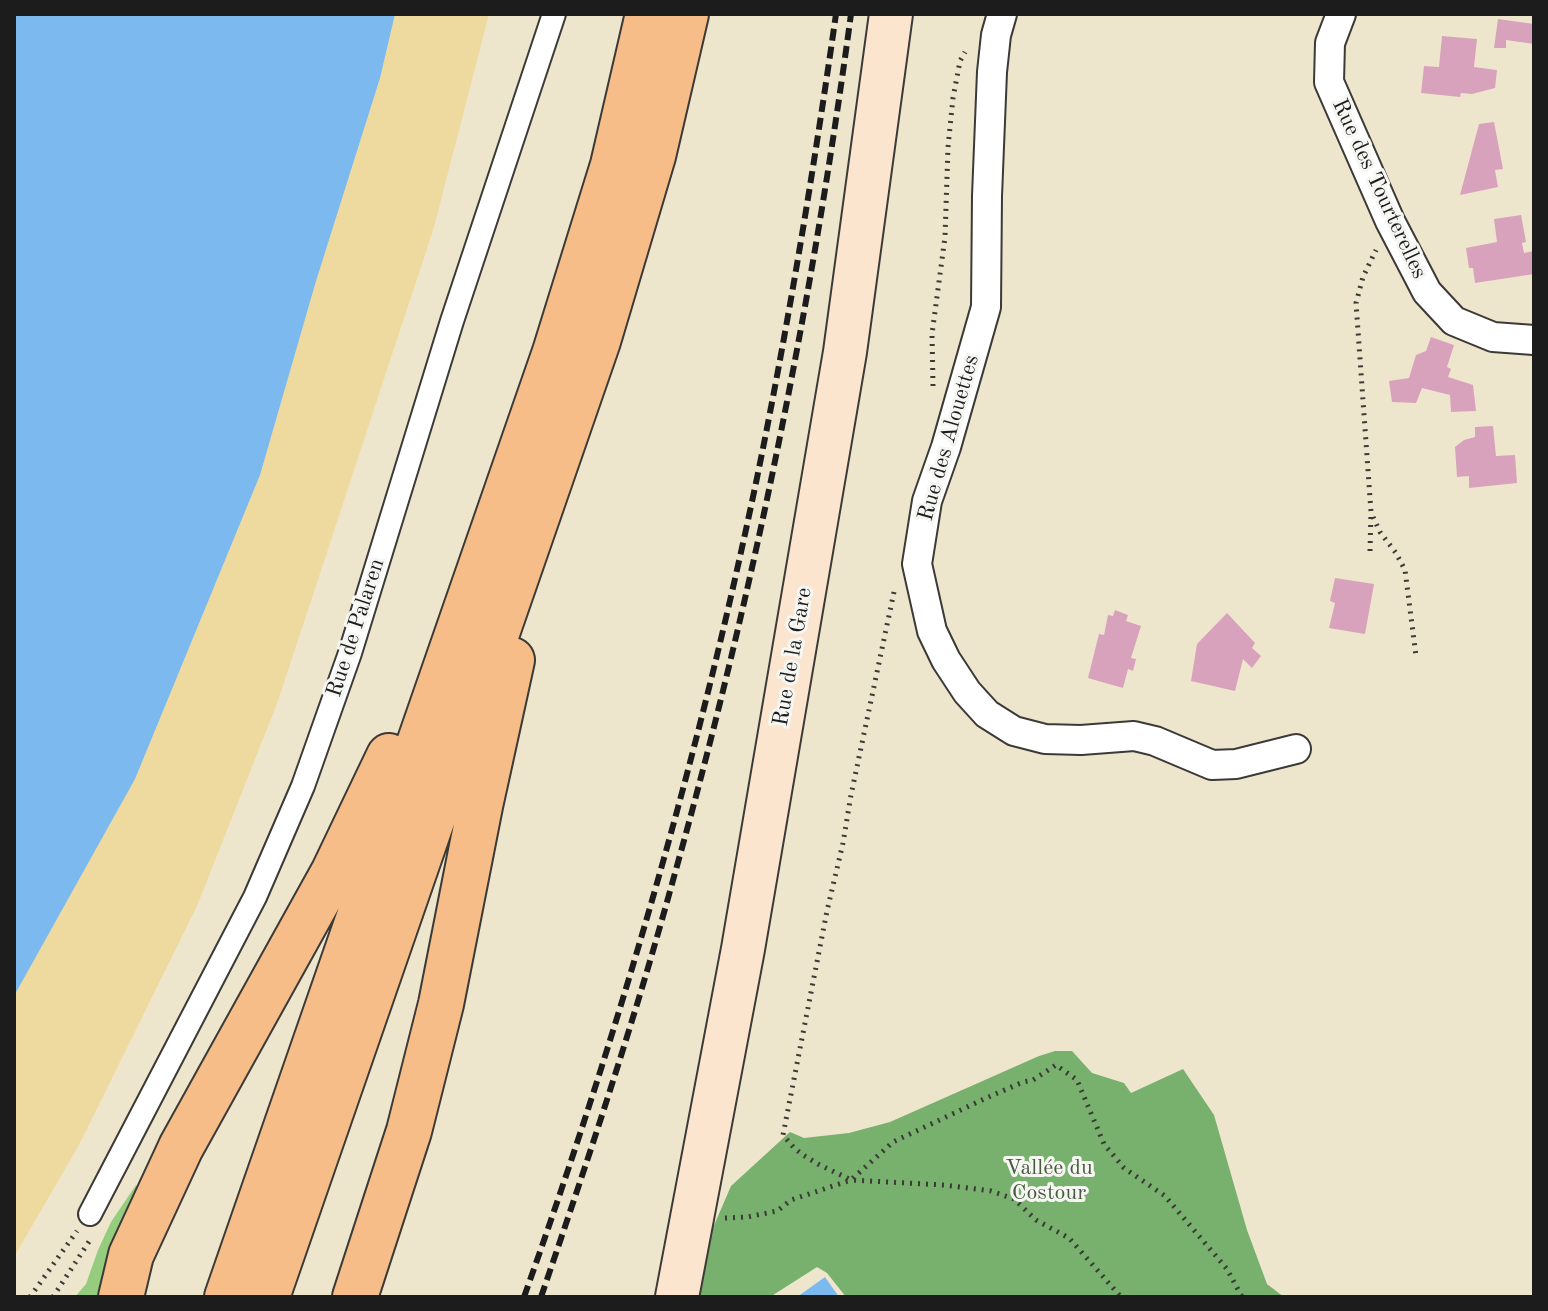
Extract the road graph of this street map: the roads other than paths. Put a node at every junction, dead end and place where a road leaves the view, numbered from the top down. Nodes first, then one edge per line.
1 (554, 14) edge
2 (648, 14) edge
3 (686, 14) edge
4 (891, 14) edge
5 (1002, 14) edge
6 (1341, 14) edge
7 (1534, 340) edge
8 (534, 523) junction
9 (484, 555) junction
10 (1296, 749) dead end
11 (90, 1214) road end
12 (121, 1297) edge
13 (227, 1297) edge
14 (267, 1297) edge
15 (355, 1297) edge
16 (677, 1297) edge

1 - 11 street, Rue de Palaren
2 - 9 highway
3 - 8 highway
4 - 16 main road, Rue de la Gare
5 - 10 street, Rue des Alouettes
6 - 7 street, Rue des Tourterelles
8 - 14 highway
8 - 15 highway
9 - 12 highway
9 - 13 highway

